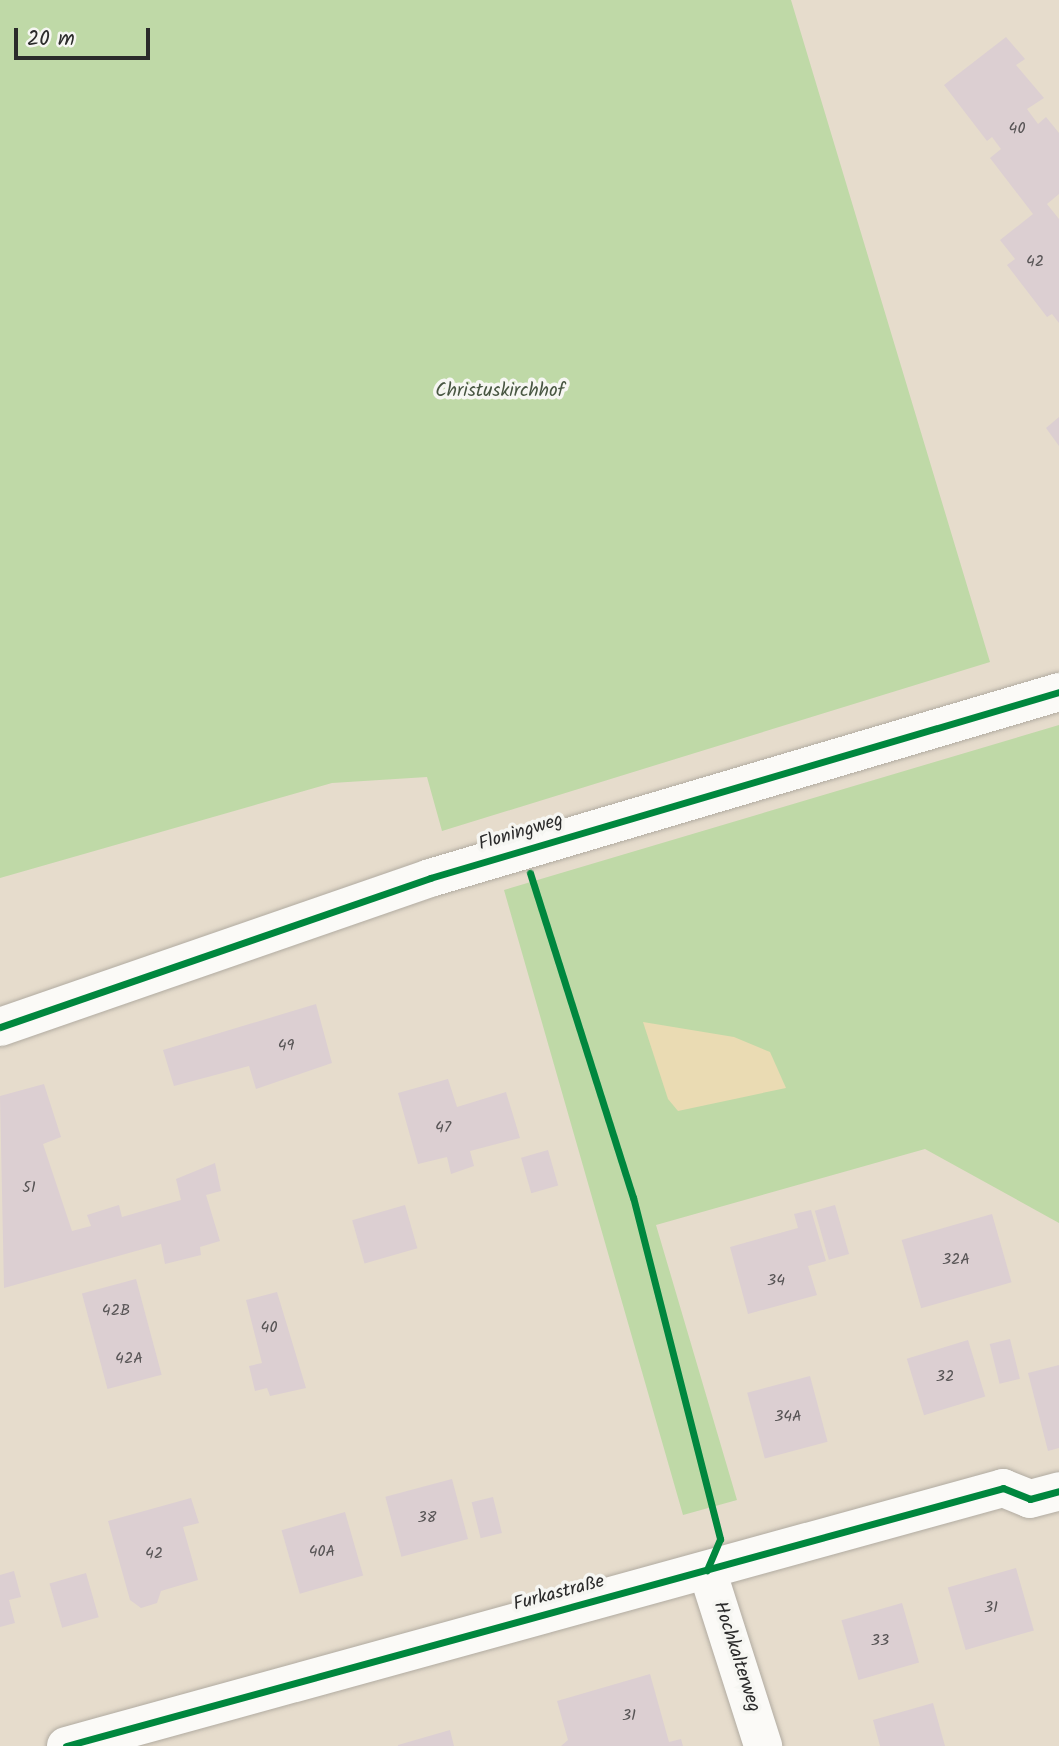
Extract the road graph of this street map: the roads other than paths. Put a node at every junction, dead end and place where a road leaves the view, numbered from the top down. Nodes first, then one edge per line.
1 (1059, 692) edge
2 (0, 1027) edge
3 (1059, 1491) edge
4 (706, 1570) junction
5 (66, 1746) edge
6 (763, 1746) edge

1 - 2 street, Floningweg
3 - 4 street, Furkastraße
4 - 5 street, Furkastraße
4 - 6 street, Hochkalterweg

